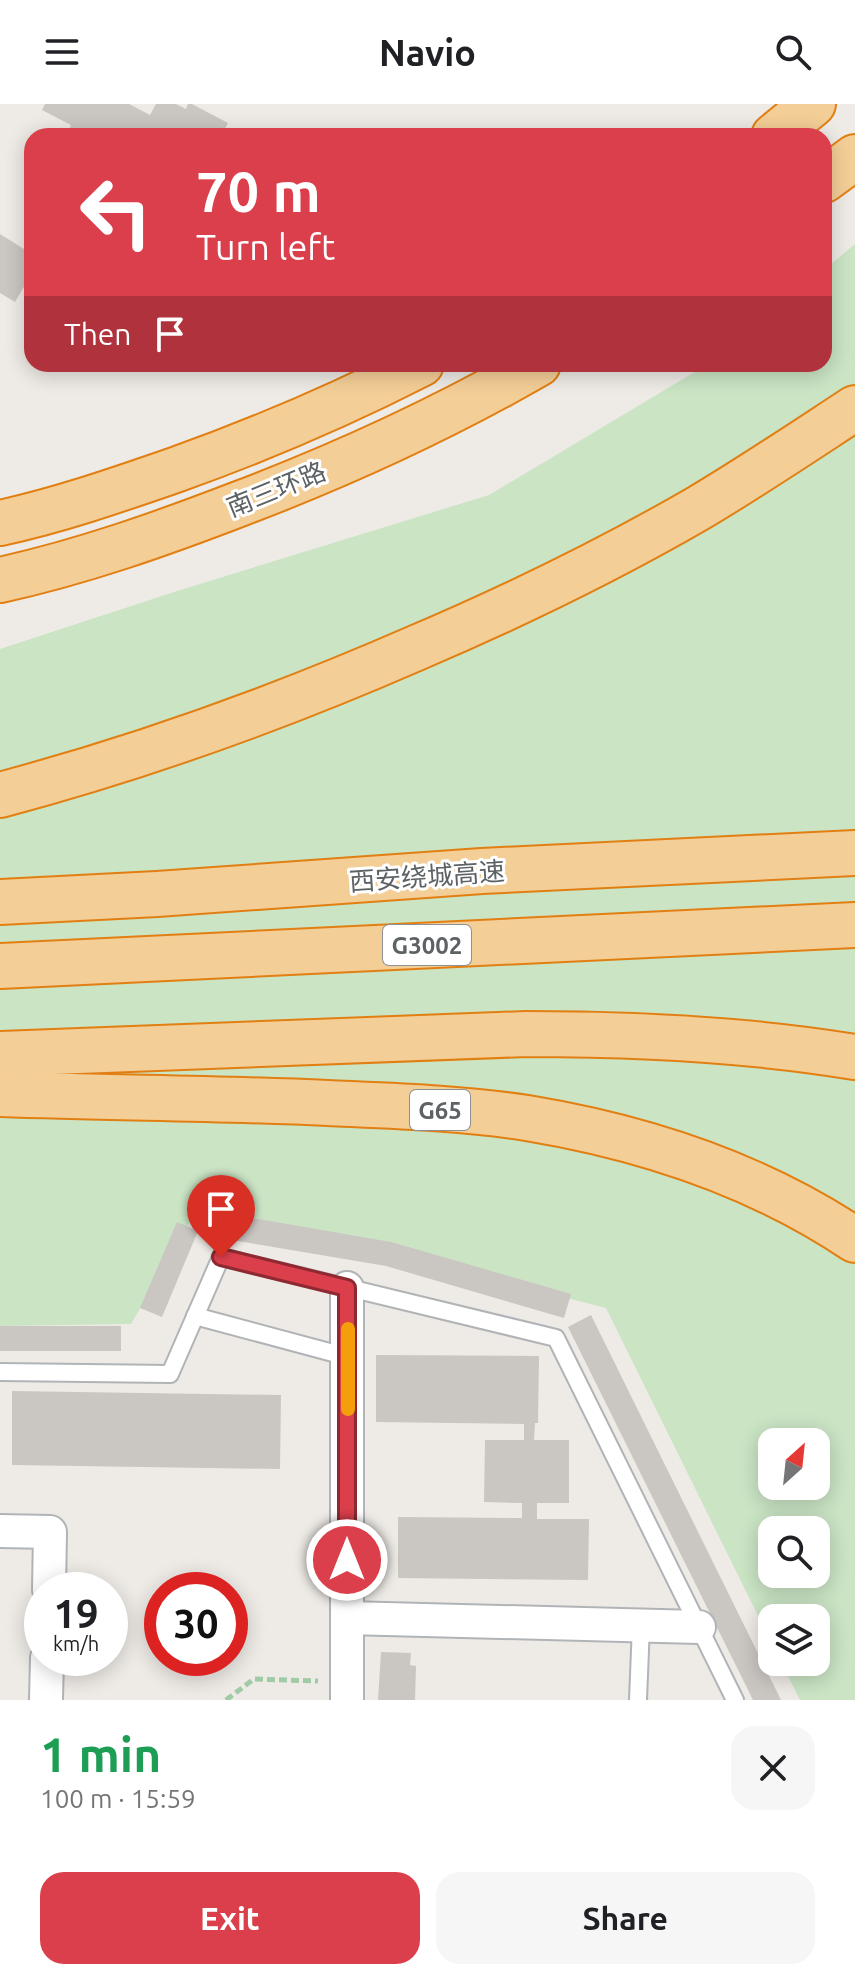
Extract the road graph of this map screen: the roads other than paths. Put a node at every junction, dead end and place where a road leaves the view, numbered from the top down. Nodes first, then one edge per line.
1 (813, 104) edge
2 (784, 128) edge
3 (855, 157) edge
4 (832, 174) edge
5 (405, 372) edge
6 (523, 372) edge
7 (855, 408) edge
8 (0, 523) edge
9 (0, 580) edge
10 (0, 795) edge
11 (855, 853) edge
12 (0, 902) edge
13 (855, 925) edge
14 (0, 966) edge
15 (0, 1054) edge
16 (855, 1057) edge
17 (0, 1094) edge
18 (855, 1240) edge
19 (347, 1288) junction
20 (195, 1316) junction
21 (348, 1357) junction
22 (0, 1372) edge
23 (0, 1531) edge
24 (49, 1572) edge
25 (347, 1618) junction
26 (641, 1625) junction
27 (699, 1627) junction
28 (47, 1676) edge
29 (347, 1691) edge
30 (46, 1700) edge
31 (638, 1700) edge
32 (735, 1700) edge

1 - 2 highway
3 - 4 highway
5 - 8 highway, 南三环路
6 - 9 highway, 南三环路
7 - 10 highway
11 - 12 highway, 西安绕城高速
13 - 14 highway, G3002
15 - 16 highway
17 - 18 highway, G65
19 - 20 lane
19 - 21 street
19 - 27 lane
20 - 21 lane
20 - 22 lane
21 - 25 street
23 - 24 street
25 - 26 street
25 - 29 street
26 - 27 street
26 - 31 lane
27 - 32 lane
28 - 30 street

